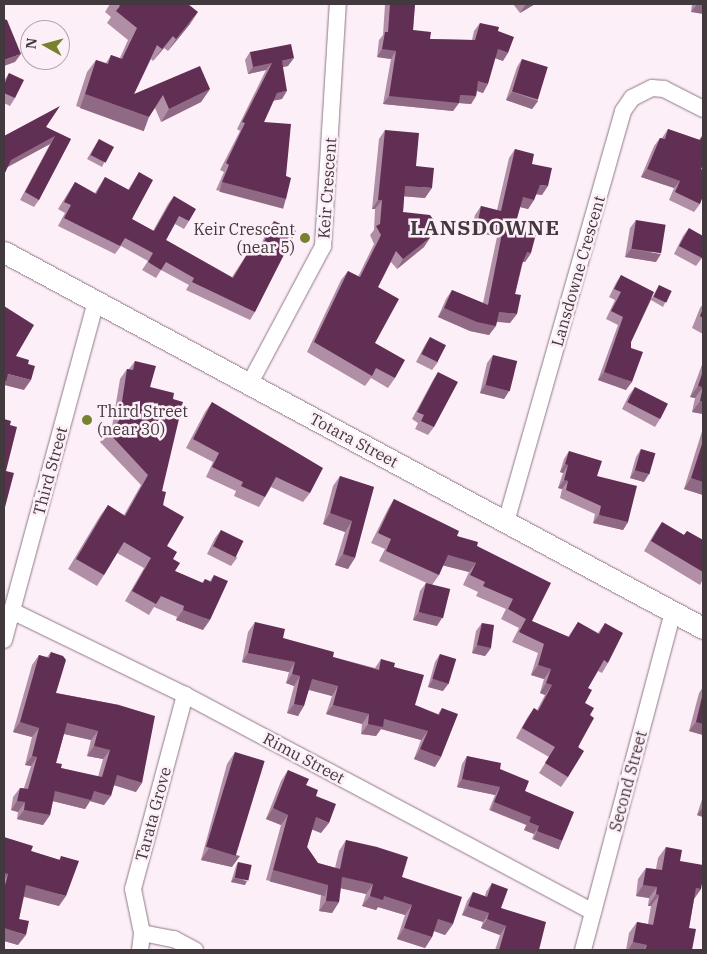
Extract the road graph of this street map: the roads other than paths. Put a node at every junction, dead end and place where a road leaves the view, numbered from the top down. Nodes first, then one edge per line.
1 (338, 4) edge
2 (703, 110) edge
3 (4, 252) edge
4 (96, 301) junction
5 (250, 383) junction
6 (506, 522) junction
7 (12, 610) junction
8 (673, 612) junction
9 (703, 628) edge
10 (4, 640) edge
11 (185, 695) junction
12 (593, 912) junction
13 (142, 933) junction
14 (140, 950) edge
15 (194, 950) edge
16 (583, 950) edge

1 - 5 street, Keir Crescent
2 - 6 street, Lansdowne Crescent
3 - 4 street, Totara Street
4 - 5 street, Totara Street
4 - 7 street, Third Street
5 - 6 street, Totara Street
6 - 8 street, Totara Street
7 - 10 street, Third Street
7 - 11 street, Rimu Street
8 - 9 street, Totara Street
8 - 12 street, Second Street
11 - 12 street, Rimu Street
11 - 13 street, Tarata Grove
12 - 16 street, Second Street
13 - 14 street, Tarata Grove
13 - 15 street

